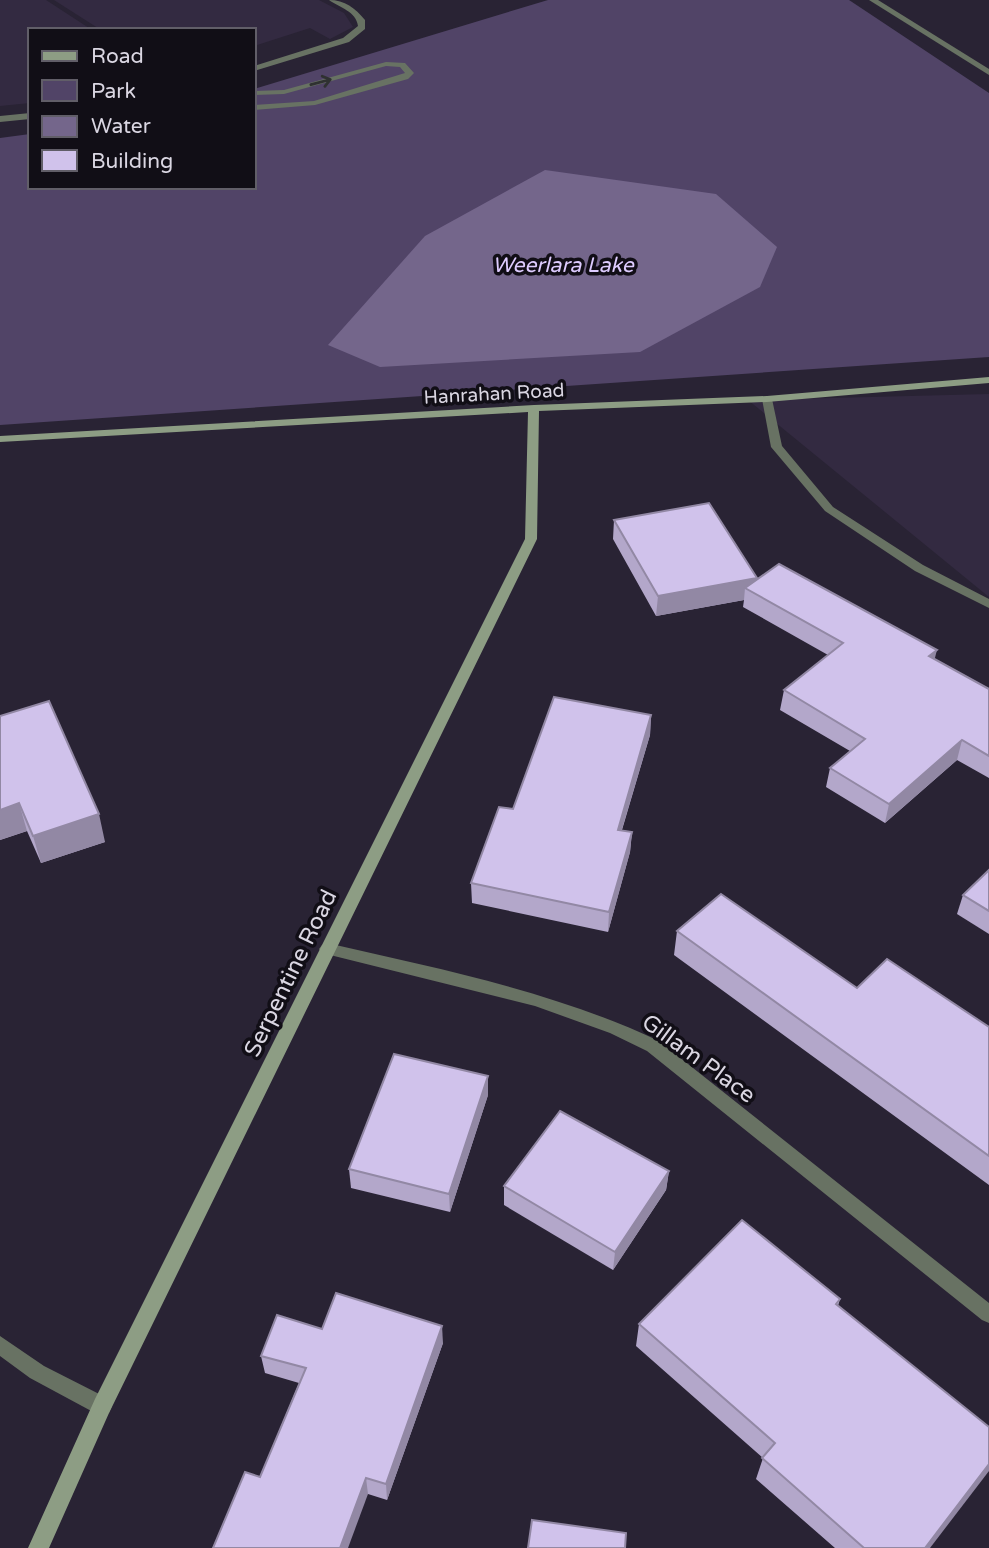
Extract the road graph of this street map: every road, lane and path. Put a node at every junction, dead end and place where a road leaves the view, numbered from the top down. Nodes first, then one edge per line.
1 (333, 0) edge
2 (873, 0) edge
3 (256, 68) edge
4 (989, 73) edge
5 (256, 93) edge
6 (256, 108) edge
7 (28, 116) edge
8 (0, 119) edge
9 (989, 380) edge
10 (767, 399) junction
11 (534, 408) junction
12 (0, 439) edge
13 (989, 604) edge
14 (327, 949) junction
15 (989, 1314) edge
16 (0, 1345) edge
17 (102, 1406) junction
18 (38, 1548) edge

1 - 3 street
2 - 4 street
5 -> 6 street
7 - 8 street
9 - 10 street, Hanrahan Road
10 - 11 street, Hanrahan Road
10 - 13 street
11 - 12 street, Hanrahan Road
11 - 14 street, Serpentine Road
14 - 15 street, Gillam Place
14 - 17 street, Serpentine Road
16 - 17 street
17 - 18 street, Serpentine Road

